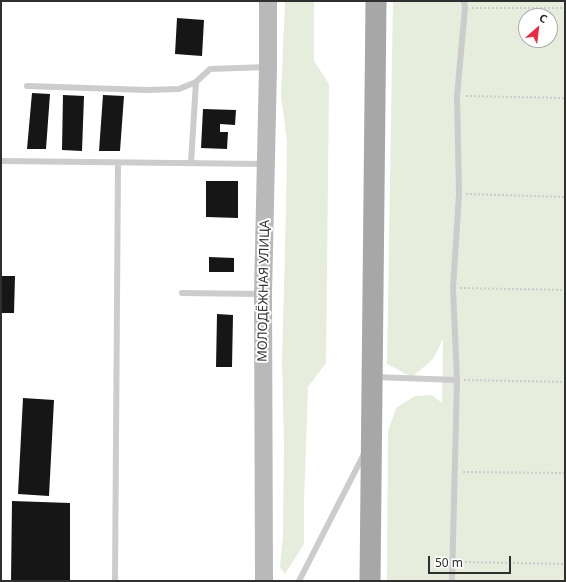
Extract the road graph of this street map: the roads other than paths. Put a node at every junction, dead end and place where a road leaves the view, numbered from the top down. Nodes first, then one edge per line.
1 (268, 1) edge
2 (376, 1) edge
3 (465, 4) edge
4 (268, 67) junction
5 (196, 82) junction
6 (27, 86) dead end
7 (1, 161) edge
8 (118, 163) junction
9 (191, 163) junction
10 (266, 164) junction
11 (182, 293) dead end
12 (263, 294) junction
13 (372, 377) junction
14 (457, 380) junction
15 (371, 440) junction
16 (115, 581) edge
17 (264, 581) edge
18 (299, 581) edge
19 (370, 581) edge
20 (452, 581) edge

1 - 4 street, МОЛОДЁЖНАЯ УЛИЦА
2 - 13 main road
3 - 14 lane
4 - 5 lane
4 - 10 street, МОЛОДЁЖНАЯ УЛИЦА
5 - 6 lane
5 - 9 lane
7 - 8 lane
8 - 9 lane
8 - 16 lane
9 - 10 lane
10 - 12 street, МОЛОДЁЖНАЯ УЛИЦА
11 - 12 lane
12 - 17 street, МОЛОДЁЖНАЯ УЛИЦА
13 - 14 lane
13 - 15 main road
14 - 20 lane
15 - 18 lane
15 - 19 main road

